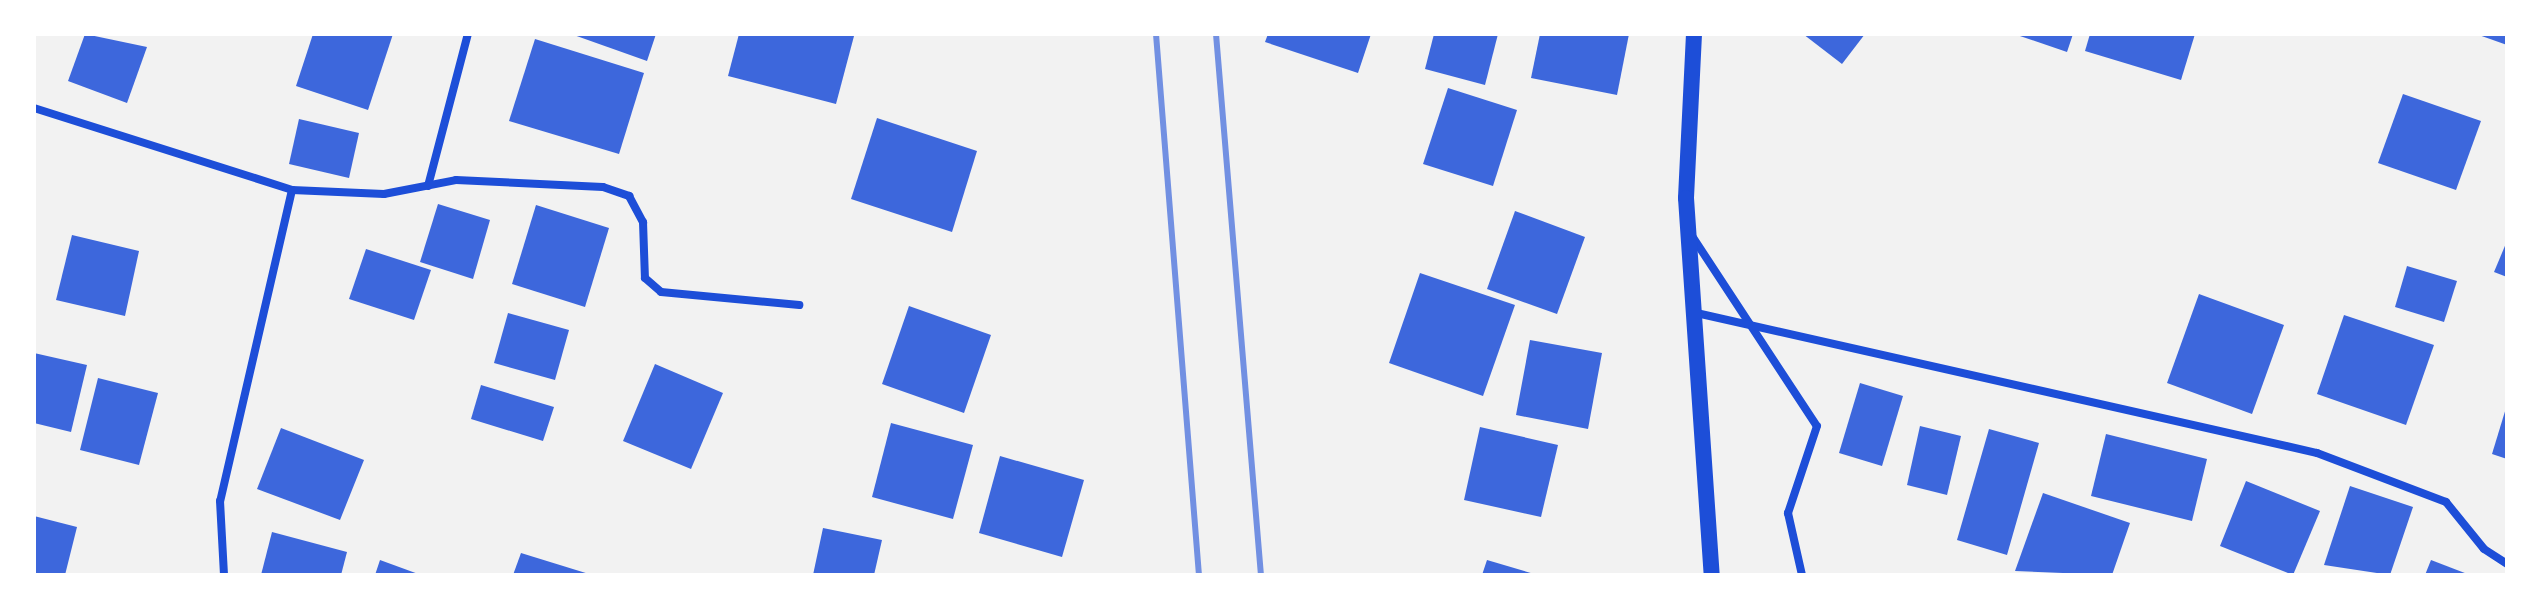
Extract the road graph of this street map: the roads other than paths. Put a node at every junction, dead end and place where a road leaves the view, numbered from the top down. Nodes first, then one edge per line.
1 (468, 34) edge
2 (1694, 34) edge
3 (34, 108) edge
4 (428, 186) junction
5 (292, 190) junction
6 (1688, 230) junction
7 (799, 305) dead end
8 (1692, 312) junction
9 (1746, 324) junction
10 (2507, 564) edge
11 (224, 575) edge
12 (1712, 575) edge
13 (1802, 575) edge

1 - 4 street
2 - 6 main road
3 - 5 street
4 - 5 street
4 - 7 street
5 - 11 street
6 - 8 main road
6 - 9 street
8 - 9 street
8 - 12 main road
9 - 10 street
9 - 13 street

